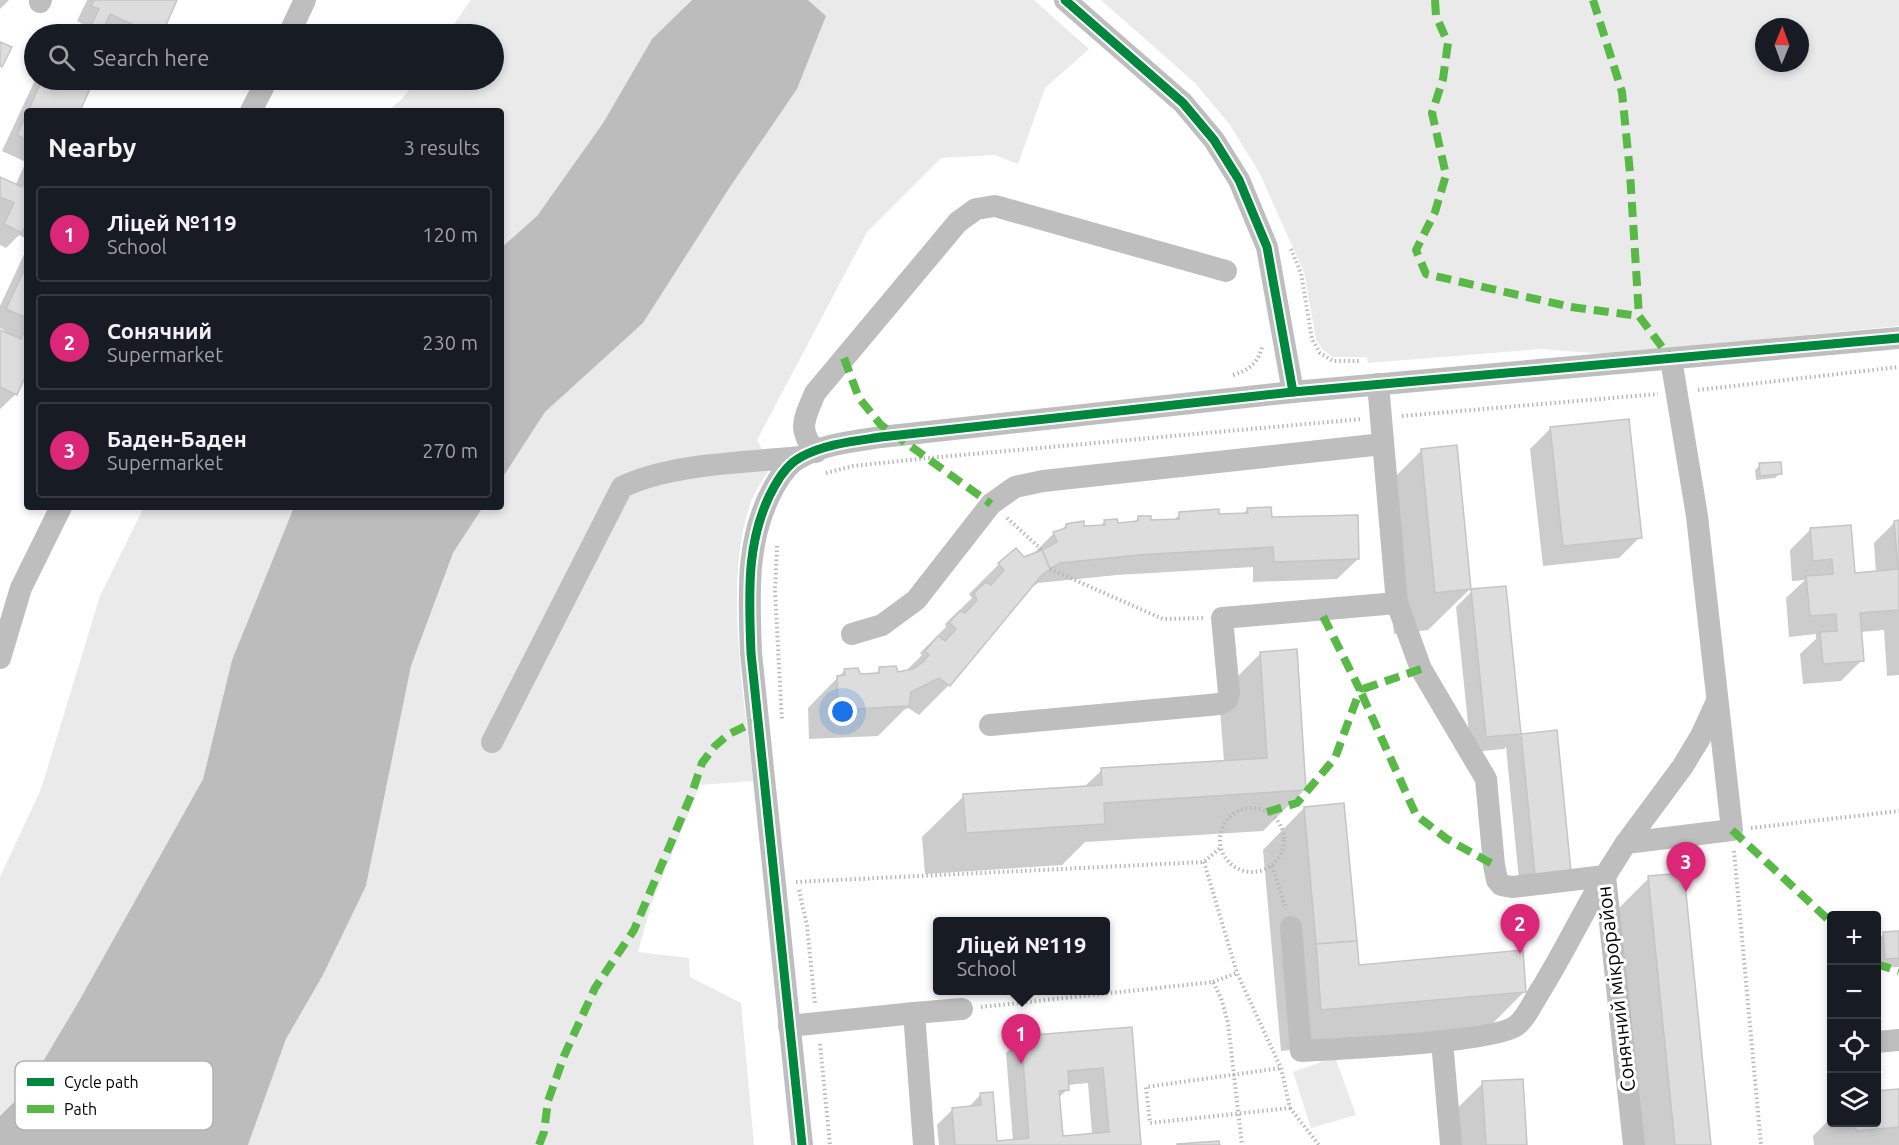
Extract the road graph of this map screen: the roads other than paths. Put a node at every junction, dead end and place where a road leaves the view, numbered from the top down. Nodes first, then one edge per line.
1 (306, 0) edge
2 (1065, 0) edge
3 (294, 24) edge
4 (262, 90) edge
5 (253, 108) edge
6 (1226, 272) dead end
7 (1899, 338) edge
8 (1671, 359) junction
9 (1378, 384) junction
10 (1293, 392) junction
11 (1383, 444) junction
12 (808, 454) junction
13 (60, 510) edge
14 (1397, 603) junction
15 (852, 634) dead end
16 (0, 658) edge
17 (1717, 701) junction
18 (990, 725) dead end
19 (492, 742) dead end
20 (1626, 843) junction
21 (1605, 876) junction
22 (1292, 927) road end
23 (962, 1009) road end
24 (914, 1013) junction
25 (789, 1026) junction
26 (1899, 1040) edge
27 (1442, 1041) junction
28 (1881, 1042) edge
29 (802, 1145) edge
30 (924, 1145) edge
31 (1451, 1145) edge
32 (1634, 1145) edge

1 - 3 street
2 - 10 street
4 - 5 street
6 - 12 street
7 - 8 street
8 - 9 street
8 - 17 street
9 - 10 street
9 - 11 street
10 - 12 street
11 - 14 street
11 - 15 street
12 - 19 street
12 - 25 street
13 - 16 street
14 - 18 street
14 - 21 street
17 - 20 street
17 - 20 street
20 - 21 street
21 - 27 street, Сонячний мікрорайон
21 - 32 street, Сонячний мікрорайон
22 - 27 street, Сонячний мікрорайон
23 - 24 street
24 - 25 street
24 - 30 street
25 - 29 street
26 - 28 street
27 - 31 street

